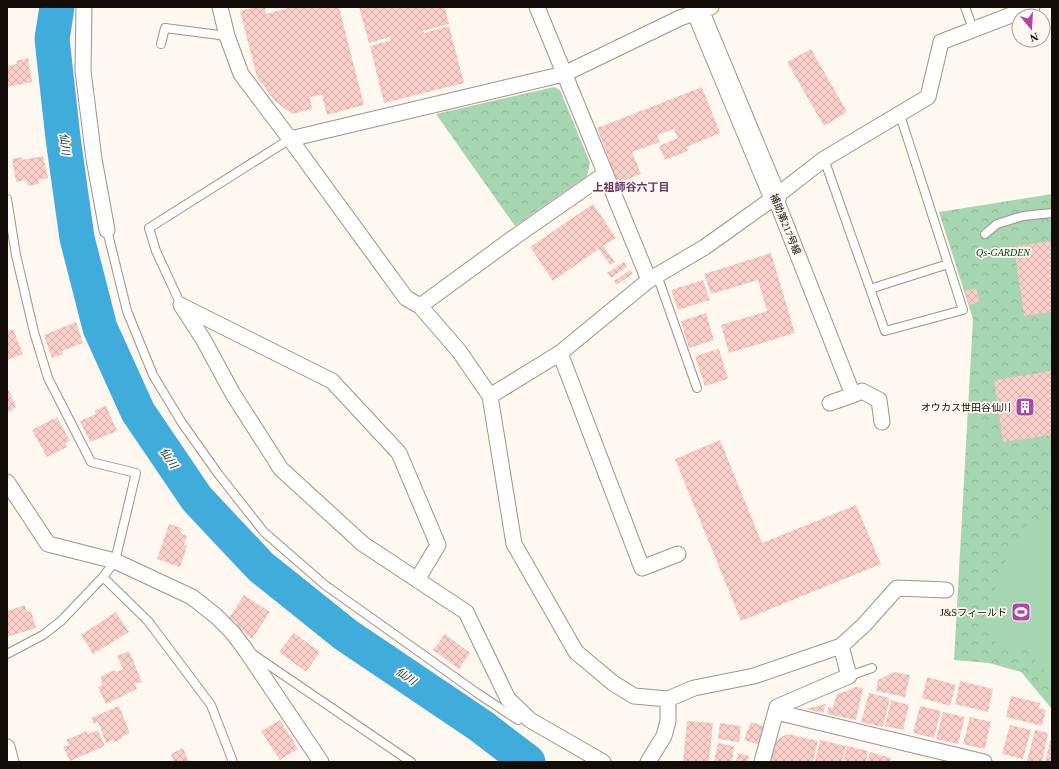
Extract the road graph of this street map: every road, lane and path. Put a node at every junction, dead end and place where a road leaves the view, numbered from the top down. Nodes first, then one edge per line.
1 (84, 7) edge
2 (220, 7) edge
3 (537, 7) edge
4 (965, 7) edge
5 (702, 8) edge
6 (1011, 15) edge
7 (973, 29) junction
8 (227, 36) junction
9 (161, 44) dead end
10 (564, 74) junction
11 (900, 115) junction
12 (290, 139) junction
13 (824, 159) junction
14 (605, 174) junction
15 (775, 197) junction
16 (7, 199) edge
17 (1052, 213) edge
18 (107, 230) joint
19 (985, 234) dead end
20 (16, 255) junction
21 (7, 256) edge
22 (948, 264) junction
23 (653, 277) junction
24 (870, 289) junction
25 (181, 305) junction
26 (420, 306) junction
27 (560, 353) junction
28 (697, 388) dead end
29 (853, 395) junction
30 (490, 396) junction
31 (830, 403) dead end
32 (882, 422) dead end
33 (7, 482) edge
34 (678, 554) dead end
35 (115, 561) junction
36 (103, 577) junction
37 (417, 580) junction
38 (946, 590) dead end
39 (841, 646) junction
40 (245, 649) junction
41 (7, 654) edge
42 (872, 668) dead end
43 (849, 676) junction
44 (668, 698) junction
45 (776, 712) junction
46 (518, 720) dead end
47 (7, 747) edge
48 (11, 762) edge
49 (233, 762) edge
50 (320, 762) edge
51 (412, 762) edge
52 (603, 762) edge
53 (648, 762) edge
54 (762, 762) edge
55 (984, 762) edge

1 - 18 street
2 - 8 street
3 - 10 street
4 - 7 lane
5 - 10 street
5 - 15 street, 補助第217号線
6 - 7 street
7 - 11 street
8 - 9 lane
8 - 12 street
10 - 12 street
10 - 14 street
11 - 13 street
11 - 22 lane
12 - 25 lane
12 - 26 street
13 - 15 street
13 - 24 lane
14 - 23 street
14 - 26 street
15 - 23 street
15 - 29 street, 補助第217号線
16 - 20 lane
17 - 19 lane
18 - 46 lane
20 - 21 lane
20 - 35 lane
22 - 24 lane
22 - 24 lane
23 - 27 street
23 - 28 lane
25 - 37 street
25 - 37 street
26 - 30 street
27 - 30 street
27 - 34 street
29 - 31 street
29 - 32 street
30 - 44 street
33 - 35 street
35 - 36 lane
35 - 40 street
36 - 41 lane
36 - 49 lane
37 - 52 street
38 - 39 street
39 - 43 street
39 - 44 street
40 - 50 street
40 - 51 lane
42 - 43 lane
43 - 45 street
44 - 53 street
45 - 54 street
45 - 55 street
47 - 48 street

